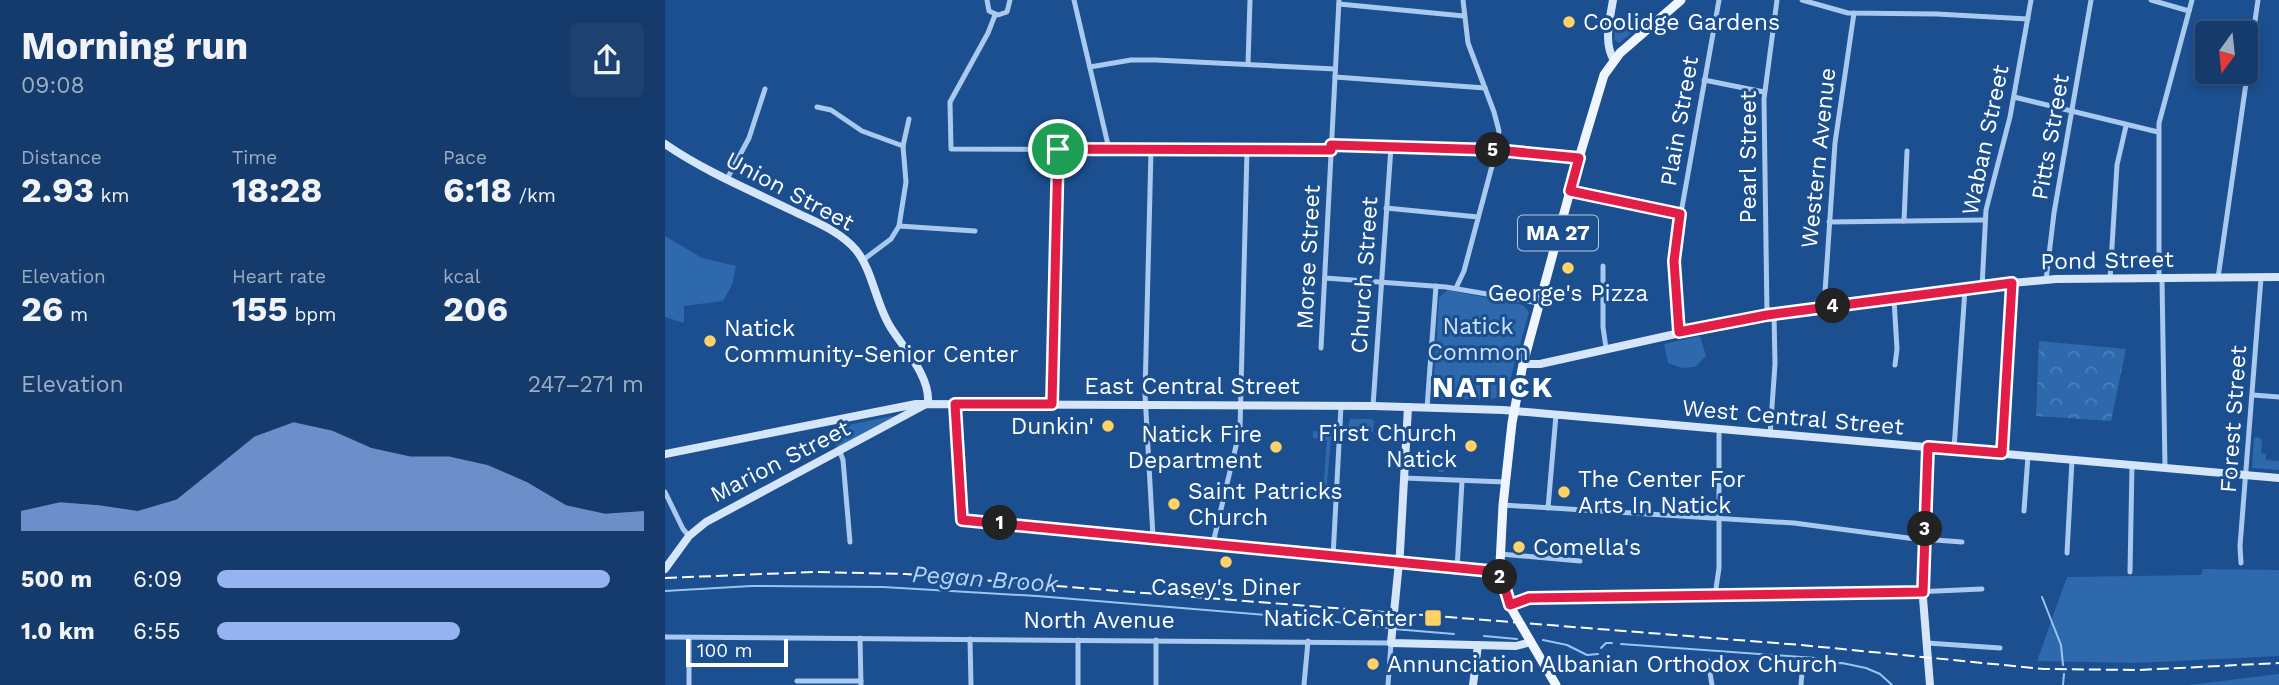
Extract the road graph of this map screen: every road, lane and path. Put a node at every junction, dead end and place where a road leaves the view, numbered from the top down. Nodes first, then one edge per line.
1 (986, 0) edge
2 (1010, 0) edge
3 (1074, 0) edge
4 (1250, 0) edge
5 (1464, 0) edge
6 (1613, 0) edge
7 (1681, 0) edge
8 (1719, 0) edge
9 (1777, 0) edge
10 (1802, 0) edge
11 (2031, 0) edge
12 (2091, 0) edge
13 (2151, 0) edge
14 (2192, 0) edge
15 (2258, 0) edge
16 (1339, 2) edge
17 (2189, 10) junction
18 (1854, 13) junction
19 (995, 15) junction
20 (1464, 16) junction
21 (2028, 19) junction
22 (1614, 60) junction
23 (1248, 64) junction
24 (1090, 67) junction
25 (1335, 69) junction
26 (1335, 77) junction
27 (1704, 80) junction
28 (1485, 88) junction
29 (765, 89) dead end
30 (1764, 92) junction
31 (2014, 97) junction
32 (817, 107) dead end
33 (2072, 112) junction
34 (909, 119) dead end
35 (2126, 126) junction
36 (2158, 132) junction
37 (665, 144) edge
38 (903, 146) junction
39 (1391, 147) junction
40 (1331, 148) junction
41 (1058, 149) junction
42 (1109, 149) junction
43 (1151, 150) junction
44 (1247, 150) junction
45 (1496, 150) junction
46 (1907, 151) dead end
47 (1579, 158) junction
48 (727, 179) junction
49 (1570, 191) junction
50 (1386, 208) junction
51 (1680, 214) junction
52 (1478, 217) junction
53 (1984, 220) junction
54 (1904, 221) junction
55 (1829, 222) junction
56 (899, 226) junction
57 (975, 231) dead end
58 (863, 260) junction
59 (1603, 266) dead end
60 (2279, 277) edge
61 (1325, 278) junction
62 (2218, 278) junction
63 (2261, 278) junction
64 (2046, 279) junction
65 (2110, 279) junction
66 (2160, 279) junction
67 (1381, 282) junction
68 (2012, 283) junction
69 (1436, 286) junction
70 (1982, 287) junction
71 (1457, 288) junction
72 (1965, 289) junction
73 (1894, 299) junction
74 (1539, 303) junction
75 (1824, 307) junction
76 (1770, 314) junction
77 (1679, 332) junction
78 (1321, 348) dead end
79 (1606, 348) junction
80 (1523, 365) junction
81 (1895, 365) dead end
82 (2252, 396) junction
83 (2279, 397) edge
84 (928, 403) junction
85 (955, 404) junction
86 (1052, 404) junction
87 (1145, 404) junction
88 (1241, 405) junction
89 (1341, 406) junction
90 (1373, 406) junction
91 (1408, 407) junction
92 (1427, 408) junction
93 (1514, 411) junction
94 (1556, 415) junction
95 (1720, 430) junction
96 (1770, 435) junction
97 (1928, 447) junction
98 (1954, 449) junction
99 (840, 452) junction
100 (2002, 453) junction
101 (665, 454) edge
102 (2028, 456) junction
103 (2072, 460) junction
104 (1405, 463) junction
105 (1431, 464) tunnel mouth
106 (2132, 465) junction
107 (2165, 468) junction
108 (2246, 475) junction
109 (1404, 478) junction
110 (2279, 478) edge
111 (1462, 481) junction
112 (1505, 482) junction
113 (665, 492) edge
114 (1503, 505) junction
115 (1548, 508) junction
116 (2024, 511) dead end
117 (1719, 518) junction
118 (689, 536) junction
119 (1153, 537) junction
120 (1924, 539) junction
121 (850, 542) dead end
122 (1962, 542) dead end
123 (1213, 543) junction
124 (2067, 553) dead end
125 (1500, 554) junction
126 (1333, 557) junction
127 (1580, 561) dead end
128 (2241, 563) dead end
129 (1399, 564) junction
130 (666, 567) edge
131 (1457, 570) junction
132 (1500, 572) junction
133 (2130, 572) dead end
134 (1982, 589) dead end
135 (1923, 592) junction
136 (1715, 595) junction
137 (1512, 608) junction
138 (665, 637) edge
139 (689, 638) junction
140 (860, 638) junction
141 (970, 639) junction
142 (1078, 640) junction
143 (1156, 640) junction
144 (1531, 640) junction
145 (1308, 641) junction
146 (1391, 643) junction
147 (1478, 645) junction
148 (1927, 646) junction
149 (2000, 648) dead end
150 (1708, 661) dead end
151 (1802, 672) dead end
152 (797, 681) dead end
153 (861, 683) edge
154 (689, 685) edge
155 (971, 685) edge
156 (1077, 685) edge
157 (1156, 685) edge
158 (1304, 685) edge
159 (1388, 685) edge
160 (1472, 685) edge
161 (1556, 685) edge
162 (1712, 685) edge
163 (1801, 685) edge
164 (1930, 685) edge

1 - 19 street
2 - 19 street
3 - 24 street
4 - 23 street
5 - 20 street
6 - 22 street
7 - 22 main road, MA 27
8 - 27 street, Plain Street
9 - 30 street, Pearl Street
10 - 18 street
11 - 21 street, Waban Street
12 - 33 street, Pitts Street
13 - 17 street
14 - 17 street
15 - 62 street
16 - 20 street
16 - 25 street, Morse Street
17 - 36 street
18 - 21 street
18 - 55 street, Western Avenue
19 - 41 street
20 - 28 street
21 - 31 street, Waban Street
22 - 47 main road, MA 27
23 - 24 street
23 - 25 street
24 - 42 street
25 - 26 street, Morse Street
26 - 28 street
26 - 40 street, Morse Street
27 - 30 street
27 - 51 street, Plain Street
28 - 45 street
29 - 48 street
30 - 76 street, Pearl Street
31 - 33 street
31 - 53 street, Waban Street
32 - 38 street
33 - 35 street
33 - 64 street, Pitts Street
34 - 38 street
35 - 36 street
35 - 65 street
36 - 66 street
37 - 48 street, Union Street
38 - 56 street
39 - 40 street
39 - 45 street
39 - 50 street, Church Street
40 - 44 street
40 - 61 street, Morse Street
41 - 42 street
41 - 86 street
42 - 43 street
43 - 44 street
43 - 87 street
44 - 88 street
45 - 47 street
45 - 52 street
46 - 54 street
47 - 49 main road, MA 27
48 - 58 street, Union Street
49 - 51 street
49 - 74 main road, MA 27
50 - 52 street
50 - 67 street, Church Street
51 - 77 street, Plain Street
52 - 71 street
53 - 54 street
53 - 70 street, Waban Street
54 - 55 street
55 - 75 street, Western Avenue
56 - 57 street
56 - 58 street
58 - 84 street, Union Street
59 - 79 street
60 - 63 street, Pond Street
61 - 67 street
61 - 78 street, Morse Street
62 - 63 street, Pond Street
62 - 66 street, Pond Street
63 - 82 street, Forest Street
64 - 65 street, Pond Street
64 - 68 street, Pond Street
65 - 66 street, Pond Street
66 - 107 street
67 - 69 street
67 - 90 street, Church Street
68 - 70 street, Pond Street
68 - 100 street
69 - 71 street
69 - 92 street
70 - 72 street, Pond Street
71 - 74 street
72 - 73 street, Pond Street
72 - 98 street
73 - 75 street, Pond Street
73 - 81 street
74 - 80 main road, MA 27
75 - 76 street, Pond Street
76 - 77 street, Pond Street
76 - 96 street, Pearl Street
77 - 79 street, Pond Street
79 - 80 street, Pond Street
80 - 93 main road, MA 27
82 - 83 street
82 - 108 street, Forest Street
84 - 85 street, East Central Street
84 - 99 street, Marion Street
84 - 101 street, East Central Street
85 - 86 street, East Central Street
85 - 119 street
86 - 87 street, East Central Street
87 - 88 street, East Central Street
87 - 119 street
88 - 89 street, East Central Street
88 - 123 street
89 - 90 street, East Central Street
89 - 126 street
90 - 91 street, East Central Street
91 - 92 street, East Central Street
91 - 104 street
92 - 93 street, East Central Street
93 - 94 street, West Central Street
93 - 112 main road, MA 27
94 - 95 street, West Central Street
94 - 115 street
95 - 96 street, West Central Street
95 - 117 street
96 - 97 street, West Central Street
97 - 98 street, West Central Street
97 - 120 street
98 - 100 street, West Central Street
99 - 118 street, Marion Street
99 - 121 street
100 - 102 street, West Central Street
102 - 103 street, West Central Street
102 - 116 street
103 - 106 street, West Central Street
103 - 124 street
104 - 105 street
104 - 109 street
106 - 107 street, West Central Street
106 - 133 street
107 - 108 street, West Central Street
108 - 110 street, West Central Street
108 - 128 street, Forest Street
109 - 111 street
109 - 129 street
111 - 112 street
111 - 131 street
112 - 114 main road, MA 27
113 - 118 street
114 - 115 street
114 - 125 main road, MA 27
115 - 117 street
117 - 120 street
117 - 136 street
118 - 130 street, Marion Street
119 - 123 street
120 - 122 street
120 - 135 street
123 - 126 street
125 - 127 street
125 - 132 main road, MA 27
126 - 129 street
129 - 131 street
129 - 146 street
131 - 132 street
132 - 137 main road, MA 27
134 - 135 street
135 - 136 street
135 - 148 street
136 - 137 street
137 - 144 main road, MA 27
138 - 139 street, North Avenue
139 - 140 street, North Avenue
139 - 154 street
140 - 141 street, North Avenue
140 - 153 street
141 - 142 street, North Avenue
141 - 155 street
142 - 143 street, North Avenue
142 - 156 street
143 - 145 street, North Avenue
143 - 157 street
144 - 147 street, North Avenue
144 - 161 main road, MA 27
145 - 146 street, North Avenue
145 - 158 street
146 - 147 street, North Avenue
146 - 159 street
147 - 160 street
148 - 149 street
148 - 164 street
150 - 162 street
151 - 163 street
152 - 153 street

